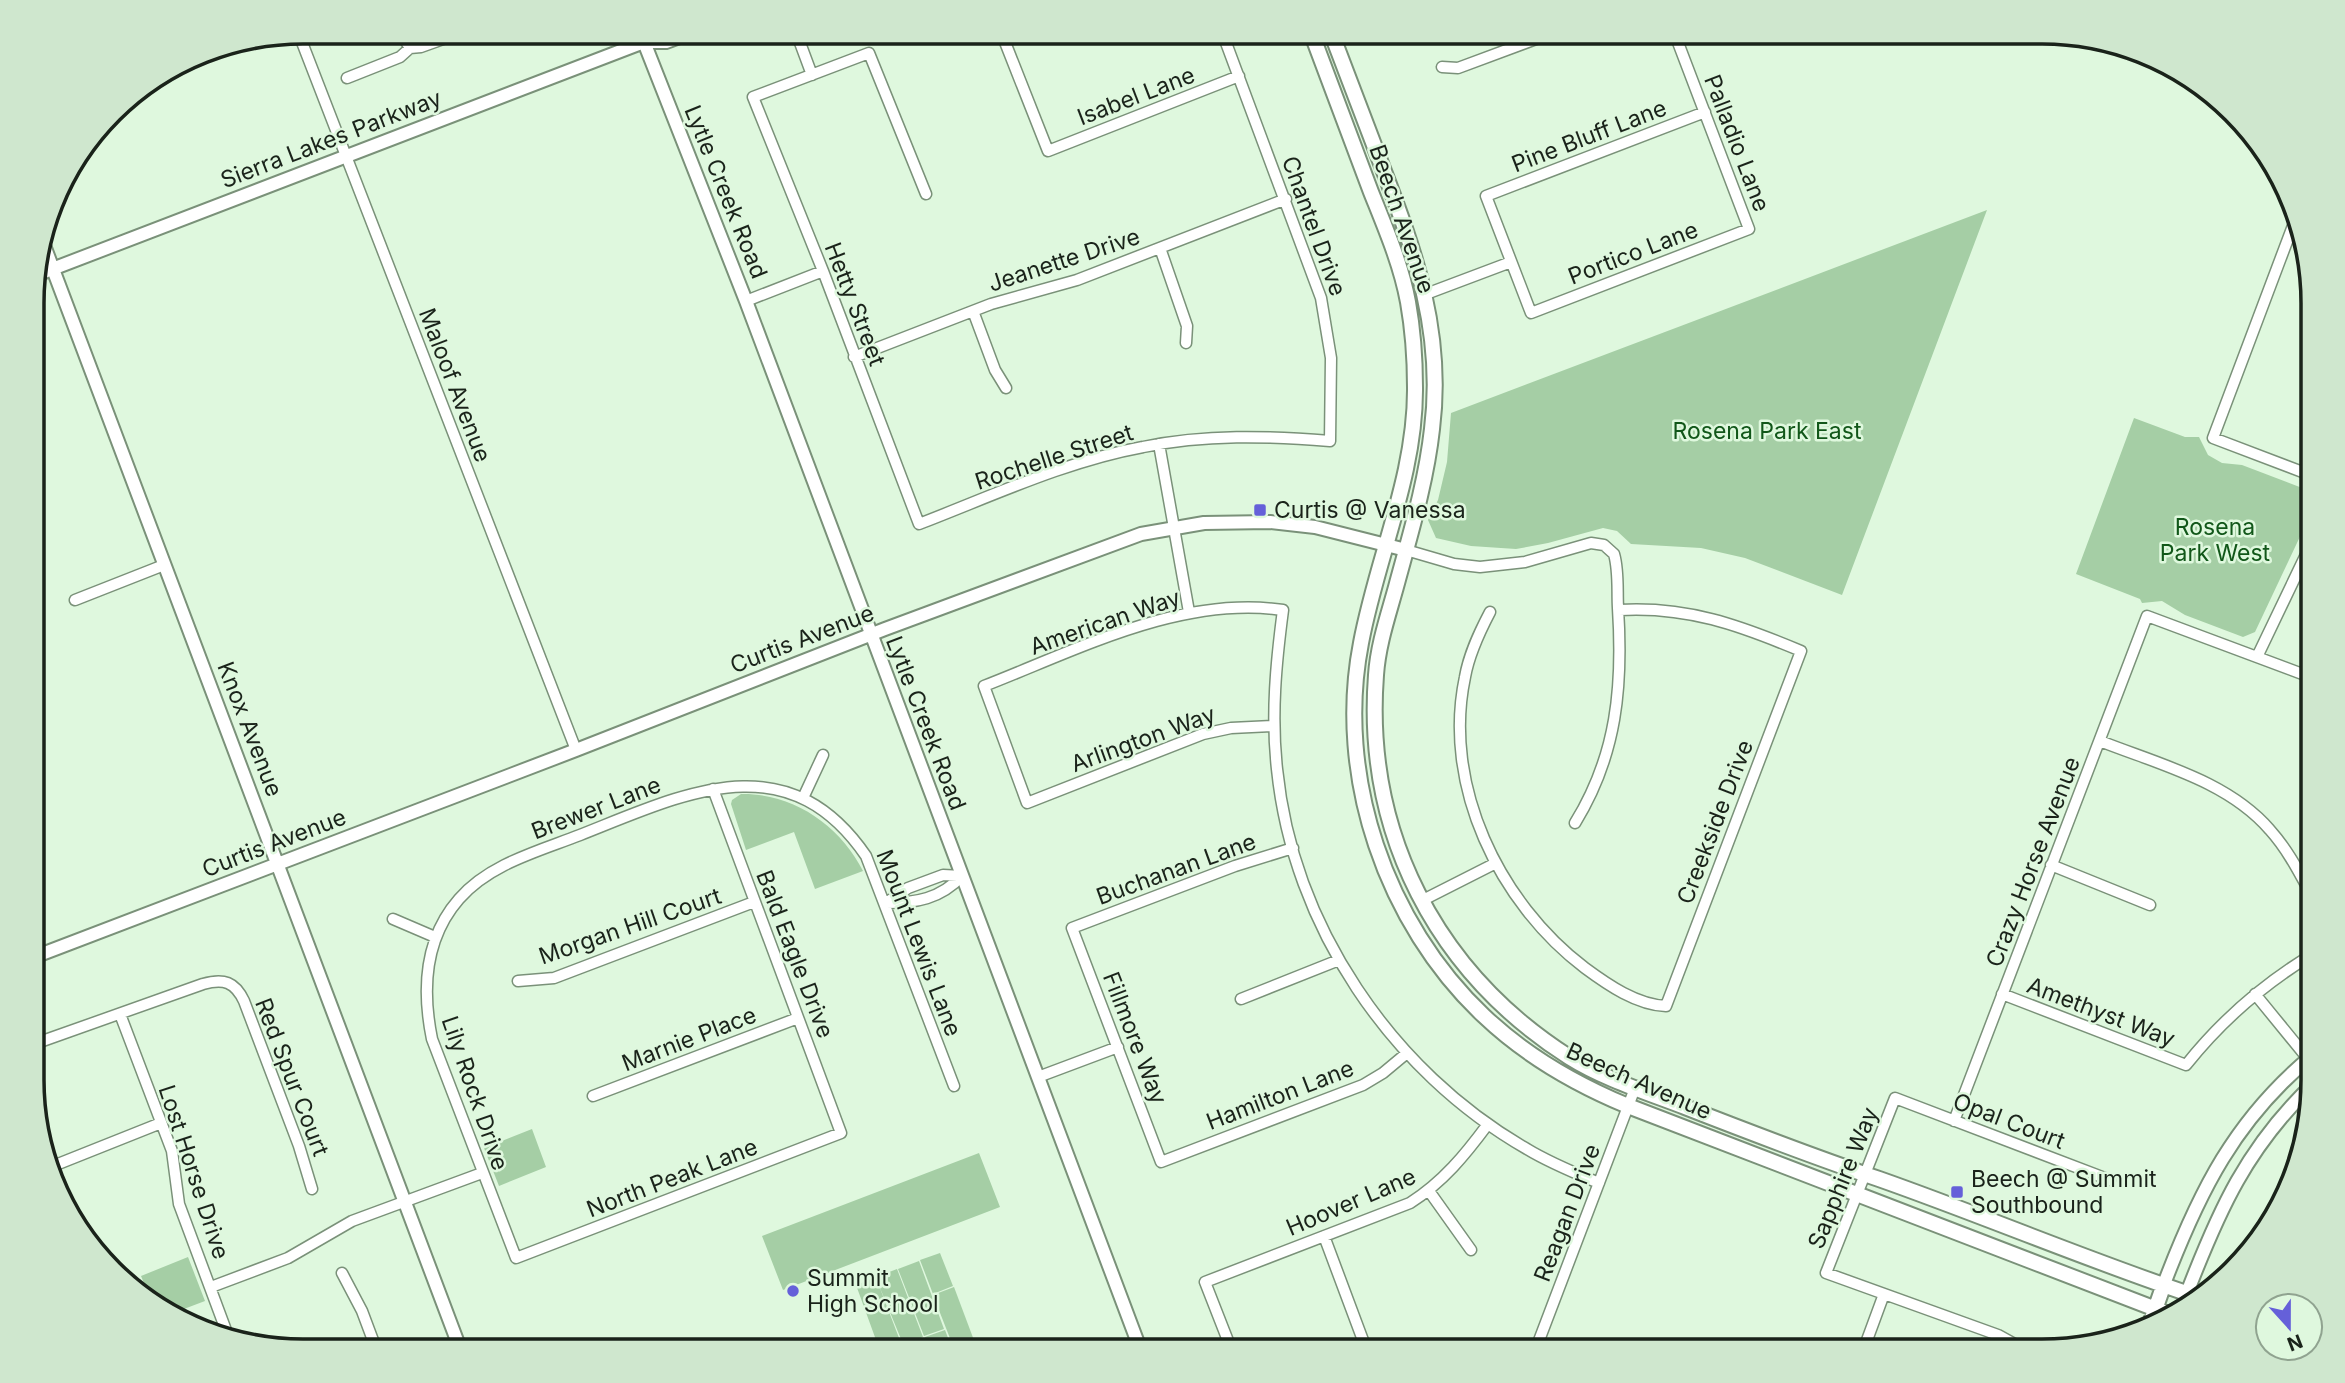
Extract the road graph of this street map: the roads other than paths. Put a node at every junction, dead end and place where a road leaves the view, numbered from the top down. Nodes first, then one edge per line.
1 (302, 44) edge
2 (407, 44) edge
3 (429, 44) edge
4 (625, 44) edge
5 (645, 44) edge
6 (800, 44) edge
7 (1006, 44) edge
8 (1227, 44) edge
9 (1316, 44) edge
10 (1336, 44) edge
11 (1515, 44) edge
12 (1679, 44) edge
13 (410, 48) junction
14 (1442, 67) dead end
15 (812, 75) junction
16 (1239, 76) junction
17 (347, 78) dead end
18 (1705, 112) junction
19 (345, 156) junction
20 (926, 194) dead end
21 (1286, 199) junction
22 (1749, 229) joint
23 (2291, 232) edge
24 (1160, 248) junction
25 (48, 256) edge
26 (1511, 262) junction
27 (53, 269) junction
28 (823, 271) junction
29 (46, 272) edge
30 (1426, 294) junction
31 (746, 301) junction
32 (973, 311) junction
33 (1186, 343) dead end
34 (855, 357) junction
35 (1006, 388) dead end
36 (1330, 441) joint
37 (1159, 444) junction
38 (2301, 471) edge
39 (919, 524) joint
40 (1174, 527) junction
41 (1386, 544) junction
42 (1406, 550) junction
43 (164, 565) junction
44 (2301, 565) edge
45 (75, 600) dead end
46 (1619, 610) junction
47 (1189, 612) junction
48 (1490, 612) dead end
49 (870, 634) junction
50 (2257, 657) junction
51 (2301, 674) edge
52 (1274, 726) junction
53 (2100, 741) junction
54 (576, 750) junction
55 (824, 755) dead end
56 (713, 789) junction
57 (803, 798) junction
58 (1027, 803) joint
59 (1575, 823) dead end
60 (1293, 848) junction
61 (1496, 863) junction
62 (279, 864) junction
63 (2051, 865) junction
64 (962, 876) junction
65 (2301, 877) edge
66 (1421, 901) junction
67 (754, 902) junction
68 (886, 903) junction
69 (2150, 905) dead end
70 (393, 919) dead end
71 (1072, 928) joint
72 (435, 937) junction
73 (44, 953) edge
74 (1339, 960) junction
75 (2301, 962) edge
76 (518, 981) dead end
77 (2003, 994) junction
78 (2255, 994) junction
79 (1241, 999) dead end
80 (120, 1014) junction
81 (798, 1018) junction
82 (44, 1040) edge
83 (1118, 1047) junction
84 (2301, 1048) edge
85 (1407, 1053) junction
86 (2301, 1069) edge
87 (1038, 1077) junction
88 (954, 1086) dead end
89 (1635, 1088) junction
90 (593, 1096) dead end
91 (2301, 1097) edge
92 (1895, 1098) joint
93 (1628, 1106) junction
94 (1954, 1121) junction
95 (161, 1124) junction
96 (1488, 1124) junction
97 (841, 1133) joint
98 (1161, 1162) joint
99 (58, 1164) edge
100 (482, 1173) junction
101 (1864, 1174) junction
102 (2110, 1180) dead end
103 (1599, 1183) junction
104 (312, 1189) dead end
105 (1429, 1191) junction
106 (1856, 1193) junction
107 (402, 1201) junction
108 (1324, 1236) junction
109 (1471, 1250) dead end
110 (516, 1258) joint
111 (342, 1273) dead end
112 (2164, 1284) junction
113 (211, 1287) junction
114 (2196, 1289) edge
115 (2190, 1293) edge
116 (1884, 1294) junction
117 (2155, 1308) junction
118 (2161, 1311) edge
119 (2153, 1315) edge
120 (225, 1327) edge
121 (372, 1339) edge
122 (456, 1339) edge
123 (1136, 1339) edge
124 (1227, 1339) edge
125 (1363, 1339) edge
126 (1540, 1339) edge
127 (1867, 1339) edge
128 (2005, 1339) edge

1 - 19 street, Maloof Avenue
2 - 13 street
3 - 13 street
4 - 19 street, Sierra Lakes Parkway
5 - 31 street, Lytle Creek Road
6 - 15 street
7 - 16 street, Isabel Lane
8 - 16 street, Chantel Drive
9 - 41 main road, Beech Avenue
10 - 30 main road, Beech Avenue
11 - 14 street
12 - 18 street, Palladio Lane
13 - 17 street
15 - 20 street
15 - 28 street, Hetty Street
16 - 21 street, Chantel Drive
18 - 22 street, Palladio Lane
18 - 26 street, Pine Bluff Lane
19 - 27 street, Sierra Lakes Parkway
19 - 54 street, Maloof Avenue
21 - 24 street, Jeanette Drive
21 - 36 street, Chantel Drive
22 - 26 street, Portico Lane
23 - 38 street
24 - 32 street, Jeanette Drive
24 - 33 street
25 - 27 street, Knox Avenue
26 - 30 street
27 - 29 street, Sierra Lakes Parkway
27 - 43 street, Knox Avenue
28 - 31 street
28 - 34 street, Hetty Street
30 - 42 main road, Beech Avenue
31 - 49 street, Lytle Creek Road
32 - 34 street, Jeanette Drive
32 - 35 street
34 - 39 street, Hetty Street
36 - 37 street, Rochelle Street
37 - 39 street, Rochelle Street
37 - 40 street
40 - 41 street, Curtis Avenue
40 - 47 street
40 - 49 street, Curtis Avenue
41 - 42 street, Curtis Avenue
41 - 93 main road, Beech Avenue
42 - 46 street, Curtis Avenue
42 - 66 main road, Beech Avenue
43 - 45 street
43 - 62 street, Knox Avenue
44 - 50 street
46 - 59 street
46 - 61 street, Creekside Drive
47 - 52 street, American Way
47 - 58 street, American Way
48 - 61 street
49 - 54 street, Curtis Avenue
49 - 64 street, Lytle Creek Road
50 - 51 street
50 - 53 street, Crazy Horse Avenue
52 - 58 street, Arlington Way
52 - 60 street
53 - 63 street, Crazy Horse Avenue
53 - 65 street
54 - 62 street, Curtis Avenue
55 - 57 street
56 - 57 street, Brewer Lane
56 - 67 street, Bald Eagle Drive
56 - 72 street, Brewer Lane
57 - 68 street, Mount Lewis Lane
60 - 71 street, Buchanan Lane
60 - 74 street
61 - 66 street
62 - 73 street, Curtis Avenue
62 - 107 street, Knox Avenue
63 - 69 street
63 - 77 street, Crazy Horse Avenue
64 - 68 street
64 - 68 street
64 - 87 street, Lytle Creek Road
66 - 89 main road, Beech Avenue
67 - 76 street, Morgan Hill Court
67 - 81 street, Bald Eagle Drive
68 - 88 street, Mount Lewis Lane
70 - 72 street
71 - 83 street, Fillmore Way
72 - 100 street, Lily Rock Drive
74 - 79 street
74 - 85 street
75 - 78 street
77 - 78 street, Amethyst Way
77 - 94 street, Crazy Horse Avenue
78 - 84 street
80 - 82 street
80 - 95 street, Lost Horse Drive
80 - 104 street, Red Spur Court
81 - 90 street, Marnie Place
81 - 97 street, Bald Eagle Drive
83 - 87 street
83 - 98 street, Fillmore Way
85 - 96 street
85 - 98 street, Hamilton Lane
86 - 112 street
87 - 123 street, Lytle Creek Road
89 - 93 street, Reagan Drive
89 - 101 main road, Beech Avenue
91 - 114 street
92 - 94 street, Opal Court
92 - 101 street, Sapphire Way
93 - 103 street, Reagan Drive
93 - 106 main road, Beech Avenue
94 - 102 street, Opal Court
95 - 99 street
95 - 113 street, Lost Horse Drive
96 - 103 street
96 - 105 street, Hoover Lane
97 - 110 street, North Peak Lane
100 - 107 street
100 - 110 street, Lily Rock Drive
101 - 106 street, Sapphire Way
101 - 112 main road, Beech Avenue
103 - 126 street, Reagan Drive
105 - 108 street, Hoover Lane
105 - 109 street
106 - 116 street, Sapphire Way
106 - 117 main road, Beech Avenue
107 - 113 street
107 - 122 street, Knox Avenue
108 - 124 street, Hoover Lane
108 - 125 street
111 - 121 street
112 - 115 main road, Beech Avenue
112 - 117 main road
113 - 120 street, Lost Horse Drive
116 - 127 street
116 - 128 street
117 - 118 main road, Beech Avenue
117 - 119 main road

